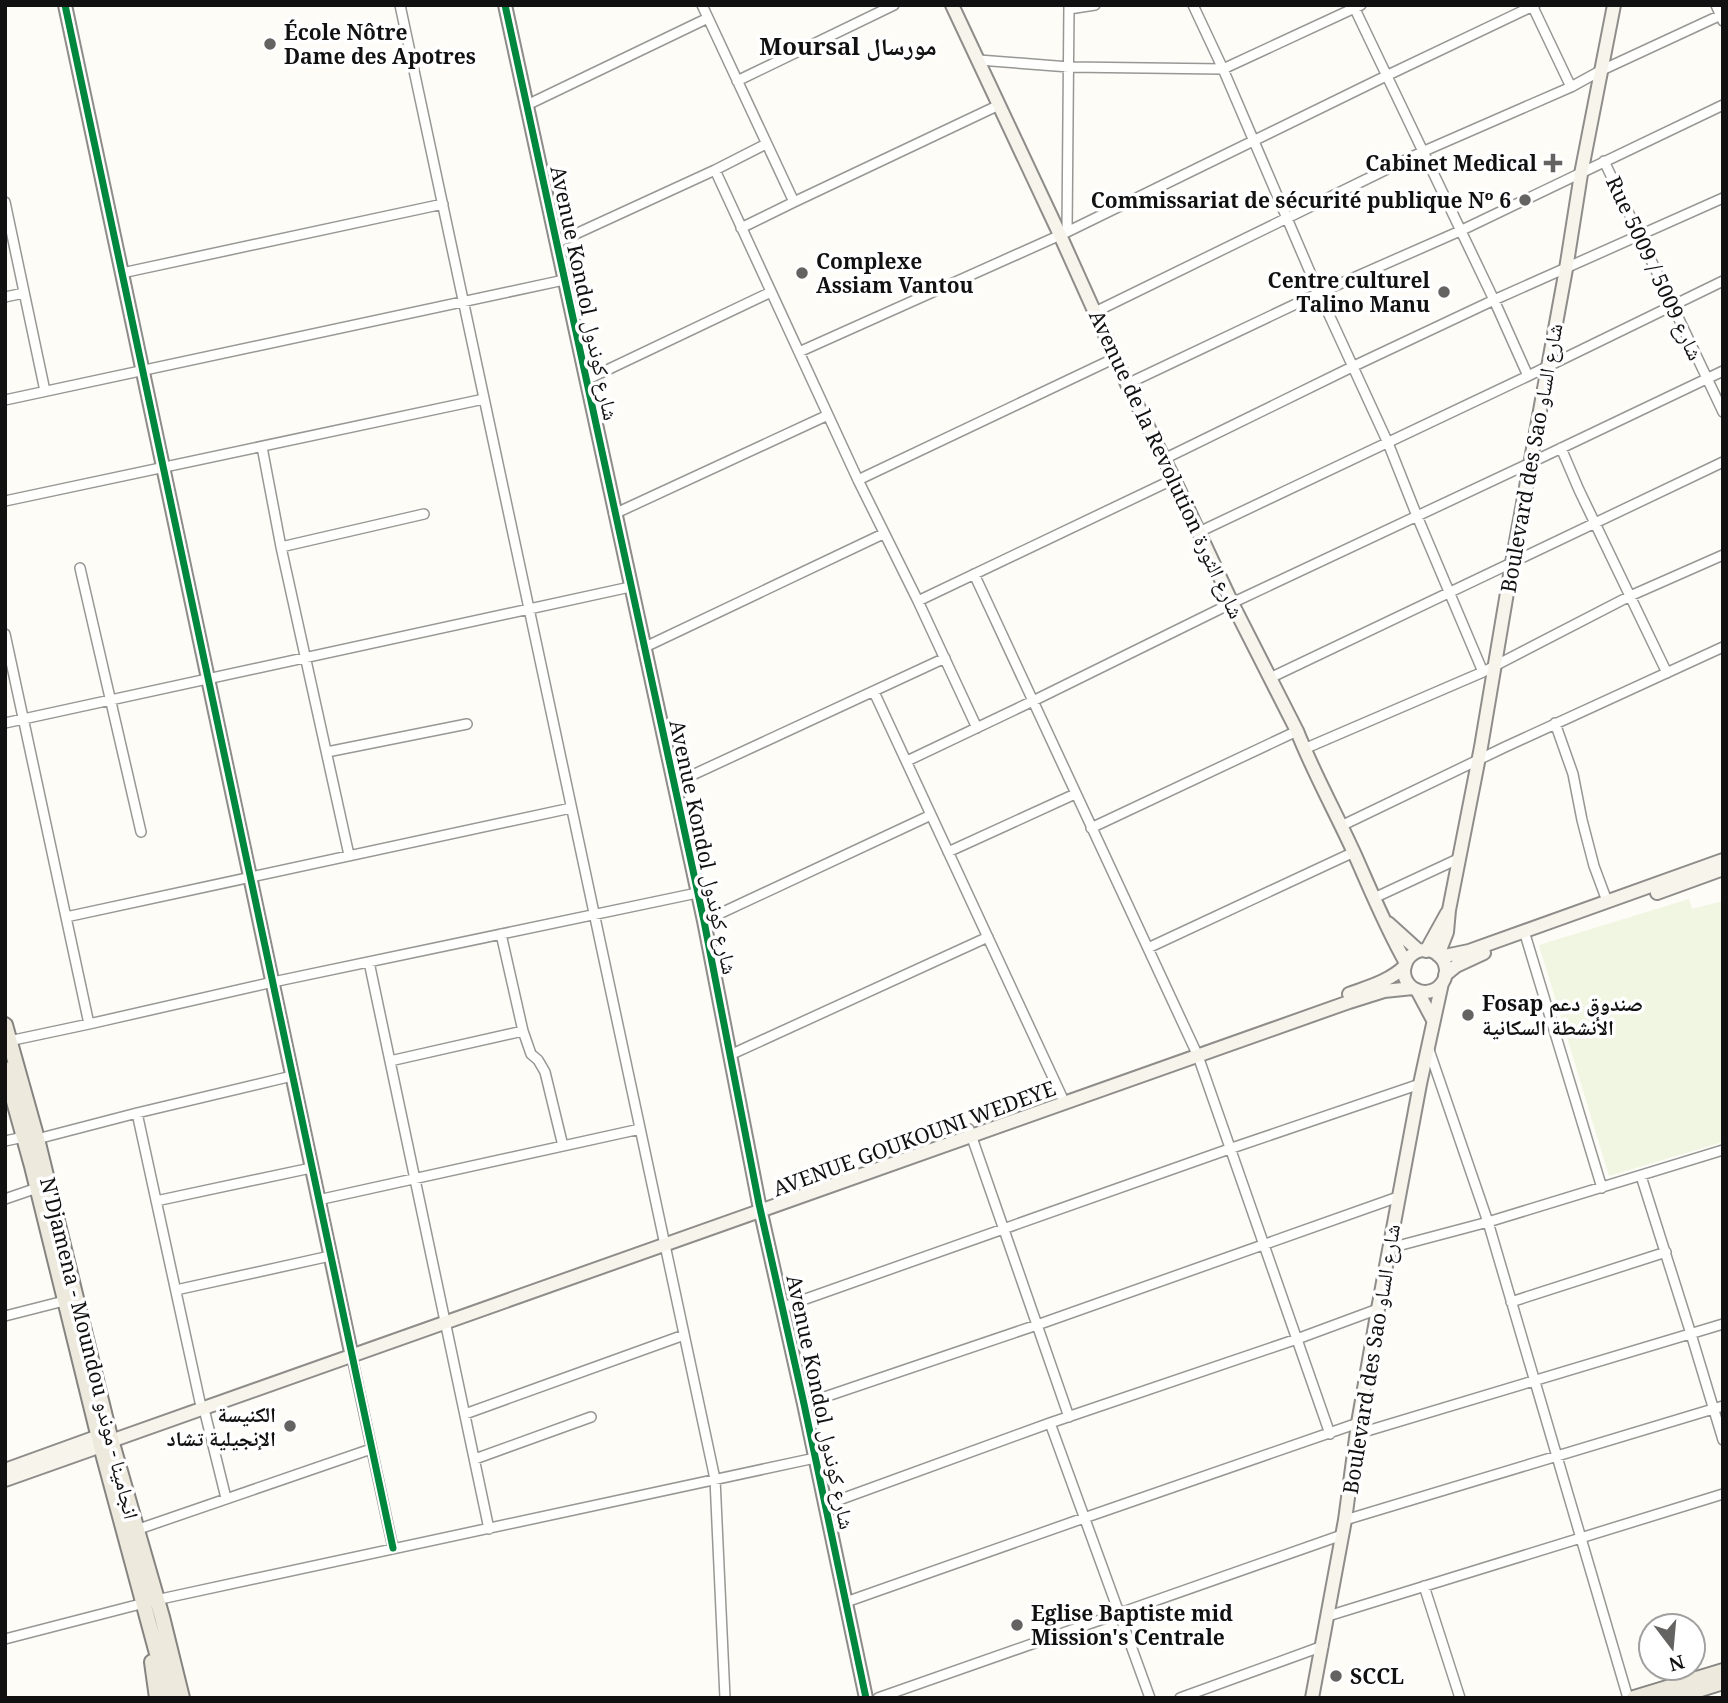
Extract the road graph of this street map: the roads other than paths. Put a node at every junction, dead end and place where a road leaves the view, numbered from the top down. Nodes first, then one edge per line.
1 (65, 5) edge
2 (400, 5) edge
3 (505, 5) edge
4 (702, 5) edge
5 (894, 5) edge
6 (952, 5) edge
7 (1095, 5) edge
8 (1193, 5) edge
9 (1614, 5) edge
10 (1716, 5) edge
11 (1356, 6) edge
12 (1533, 6) edge
13 (1069, 7) edge
14 (1722, 17) edge
15 (708, 18) junction
16 (979, 60) junction
17 (1069, 67) junction
18 (1223, 69) junction
19 (1600, 71) junction
20 (1386, 76) junction
21 (737, 80) junction
22 (1571, 87) junction
23 (527, 105) junction
24 (999, 105) junction
25 (1723, 105) edge
26 (1253, 142) junction
27 (766, 144) junction
28 (1422, 152) junction
29 (1604, 161) junction
30 (715, 170) junction
31 (1581, 174) junction
32 (1723, 198) edge
33 (794, 201) junction
34 (5, 202) edge
35 (443, 204) junction
36 (1286, 218) junction
37 (741, 228) junction
38 (1460, 231) junction
39 (1063, 233) junction
40 (1640, 235) junction
41 (556, 243) junction
42 (1566, 269) junction
43 (122, 273) junction
44 (564, 280) junction
45 (1723, 281) edge
46 (771, 292) junction
47 (24, 293) junction
48 (1319, 293) junction
49 (5, 297) edge
50 (1494, 300) junction
51 (464, 302) junction
52 (1673, 305) junction
53 (1095, 312) junction
54 (799, 352) junction
55 (1115, 358) junction
56 (1549, 365) junction
57 (1354, 366) junction
58 (143, 370) junction
59 (1723, 371) edge
60 (1528, 376) junction
61 (1707, 378) junction
62 (586, 380) junction
63 (1127, 384) junction
64 (45, 391) junction
65 (484, 398) junction
66 (5, 400) edge
67 (1723, 412) edge
68 (828, 415) junction
69 (1388, 443) junction
70 (261, 447) junction
71 (1561, 448) junction
72 (1164, 459) junction
73 (1723, 462) edge
74 (1530, 463) junction
75 (163, 467) junction
76 (1174, 479) junction
77 (858, 480) junction
78 (5, 501) edge
79 (424, 514) dead end
80 (614, 514) junction
81 (1417, 516) junction
82 (1596, 523) junction
83 (1199, 532) junction
84 (883, 534) junction
85 (281, 547) junction
86 (1723, 555) edge
87 (1512, 563) junction
88 (80, 568) dead end
89 (974, 574) junction
90 (630, 587) junction
91 (1449, 592) junction
92 (1630, 596) junction
93 (918, 601) junction
94 (1232, 603) junction
95 (529, 607) junction
96 (5, 634) edge
97 (1723, 647) edge
98 (643, 648) junction
99 (305, 657) junction
100 (945, 658) junction
101 (1496, 666) junction
102 (1483, 672) junction
103 (1667, 673) junction
104 (208, 678) junction
105 (1270, 678) junction
106 (874, 692) junction
107 (111, 699) junction
108 (1033, 701) junction
109 (23, 719) junction
110 (5, 723) edge
111 (1555, 723) junction
112 (467, 724) dead end
113 (977, 728) junction
114 (1297, 731) junction
115 (1304, 750) junction
116 (327, 752) junction
117 (907, 761) junction
118 (1478, 761) junction
119 (673, 785) junction
120 (1075, 794) junction
121 (571, 808) junction
122 (930, 815) junction
123 (1341, 826) junction
124 (1091, 828) junction
125 (141, 832) dead end
126 (948, 852) junction
127 (1354, 852) junction
128 (349, 855) junction
129 (1460, 858) junction
130 (1723, 860) edge
131 (1723, 869) edge
132 (251, 877) junction
133 (697, 893) junction
134 (1374, 898) junction
135 (1607, 901) junction
136 (1449, 910) junction
137 (595, 916) junction
138 (66, 917) junction
139 (704, 921) junction
140 (1385, 921) junction
141 (1449, 925) junction
142 (501, 934) junction
143 (1525, 935) junction
144 (988, 937) junction
145 (1148, 948) junction
146 (1469, 951) junction
147 (1431, 954) junction
148 (369, 962) junction
149 (1405, 964) junction
150 (1443, 979) junction
151 (273, 982) junction
152 (1415, 989) junction
153 (1433, 1020) junction
154 (89, 1024) junction
155 (5, 1025) edge
156 (523, 1031) junction
157 (9, 1041) junction
158 (1427, 1045) junction
159 (1197, 1053) junction
160 (730, 1055) junction
161 (390, 1060) junction
162 (5, 1069) edge
163 (292, 1076) junction
164 (1420, 1084) junction
165 (1062, 1097) junction
166 (137, 1112) junction
167 (640, 1129) junction
168 (970, 1133) junction
169 (31, 1138) junction
170 (5, 1141) edge
171 (563, 1146) junction
172 (1231, 1148) junction
173 (1723, 1150) edge
174 (311, 1168) junction
175 (1641, 1176) junction
176 (415, 1177) junction
177 (37, 1188) junction
178 (1602, 1188) junction
179 (1398, 1197) junction
180 (5, 1199) edge
181 (318, 1200) junction
182 (156, 1201) junction
183 (760, 1207) junction
184 (1488, 1222) junction
185 (1004, 1228) junction
186 (664, 1241) junction
187 (1265, 1245) junction
188 (1390, 1248) junction
189 (1666, 1252) junction
190 (331, 1256) junction
191 (176, 1290) junction
192 (64, 1301) junction
193 (1511, 1302) junction
194 (783, 1307) junction
195 (1378, 1309) junction
196 (5, 1316) edge
197 (444, 1319) junction
198 (1723, 1324) edge
199 (1037, 1325) junction
200 (1691, 1334) junction
201 (684, 1335) junction
202 (1297, 1339) junction
203 (351, 1353) junction
204 (1534, 1380) junction
205 (804, 1404) junction
206 (202, 1406) junction
207 (1718, 1408) edge
208 (465, 1414) junction
209 (590, 1417) dead end
210 (1069, 1417) junction
211 (1050, 1423) junction
212 (1357, 1429) junction
213 (1330, 1434) junction
214 (105, 1439) junction
215 (1723, 1440) edge
216 (371, 1449) junction
217 (1558, 1457) junction
218 (816, 1458) junction
219 (475, 1459) junction
220 (5, 1470) edge
221 (715, 1479) junction
222 (5, 1480) edge
223 (1723, 1494) edge
224 (226, 1498) junction
225 (825, 1504) junction
226 (1084, 1518) junction
227 (1345, 1520) junction
228 (489, 1529) junction
229 (136, 1530) junction
230 (1342, 1535) junction
231 (1581, 1538) junction
232 (393, 1548) junction
233 (1424, 1586) junction
234 (150, 1602) junction
235 (846, 1602) junction
236 (1119, 1613) junction
237 (1328, 1616) junction
238 (162, 1617) junction
239 (150, 1629) junction
240 (5, 1639) edge
241 (1322, 1646) junction
242 (1723, 1671) edge
243 (169, 1672) junction
244 (1723, 1682) edge
245 (157, 1698) edge
246 (169, 1698) edge
247 (182, 1698) edge
248 (192, 1698) edge
249 (725, 1698) edge
250 (866, 1698) edge
251 (878, 1698) edge
252 (1150, 1698) edge
253 (1180, 1698) edge
254 (1312, 1698) edge
255 (1460, 1698) edge
256 (1628, 1698) edge
257 (1634, 1698) edge
258 (1672, 1698) edge

1 - 43 street
2 - 35 street
3 - 23 street, Avenue Kondol شارع كوندول
4 - 15 street
5 - 21 street
6 - 16 street, Avenue de la Revolution شارع الثورة
7 - 13 street
8 - 18 street
9 - 19 street, Boulevard des Sao شارع الساو
10 - 14 street
11 - 18 street
11 - 20 street
12 - 20 street
12 - 22 street
13 - 17 street
14 - 19 street
15 - 21 street
15 - 23 street
16 - 17 street
16 - 24 street, Avenue de la Revolution شارع الثورة
17 - 18 street
17 - 39 street
18 - 26 street
19 - 22 street
19 - 31 street, Boulevard des Sao شارع الساو
20 - 26 street
20 - 28 street
21 - 27 street
22 - 28 street
23 - 41 street, Avenue Kondol شارع كوندول
24 - 33 street
24 - 39 street, Avenue de la Revolution شارع الثورة
25 - 29 street
26 - 36 street
26 - 39 street
27 - 30 street
27 - 33 street
28 - 36 street
28 - 38 street
29 - 31 street
29 - 40 street, Rue 5009 / شارع 5009
30 - 37 street
30 - 41 street
31 - 38 street
31 - 42 street, Boulevard des Sao شارع الساو
32 - 40 street
33 - 37 street
34 - 47 street
35 - 43 street
35 - 51 street
36 - 48 street
36 - 53 street
37 - 46 street
38 - 48 street
38 - 50 street
39 - 53 street, Avenue de la Revolution شارع الثورة
39 - 54 street
40 - 42 street
40 - 52 street, Rue 5009 / شارع 5009
41 - 44 street, Avenue Kondol شارع كوندول
42 - 50 street
42 - 56 street, Boulevard des Sao شارع الساو
43 - 58 street
44 - 51 street
44 - 62 street, Avenue Kondol شارع كوندول
45 - 52 street
46 - 54 street
46 - 62 street
47 - 49 street
47 - 64 street
48 - 57 street
48 - 63 street
50 - 57 street
50 - 60 street
51 - 58 street
51 - 65 street
52 - 56 street
52 - 61 street, Rue 5009 / شارع 5009
53 - 55 street, Avenue de la Revolution شارع الثورة
54 - 68 street
55 - 63 street, Avenue de la Revolution شارع الثورة
55 - 77 street
56 - 60 street
56 - 74 street, Boulevard des Sao شارع الساو
57 - 69 street
57 - 72 street
58 - 64 street
58 - 75 street
59 - 61 street
60 - 69 street
61 - 67 street, Rue 5009 / شارع 5009
61 - 71 street
62 - 80 street, Avenue Kondol شارع كوندول
63 - 72 street, Avenue de la Revolution شارع الثورة
64 - 66 street
65 - 70 street
65 - 95 street
68 - 77 street
68 - 80 street
69 - 81 street
69 - 83 street
70 - 75 street
70 - 85 street
71 - 74 street
71 - 82 street
72 - 76 street, Avenue de la Revolution شارع الثورة
73 - 82 street
74 - 81 street
74 - 87 street, Boulevard des Sao شارع الساو
75 - 78 street
75 - 104 street
76 - 83 street, Avenue de la Revolution شارع الثورة
76 - 89 street
77 - 84 street
79 - 85 street
80 - 90 street, Avenue Kondol شارع كوندول
81 - 91 street
81 - 94 street
82 - 87 street
82 - 92 street
83 - 94 street, Avenue de la Revolution شارع الثورة
84 - 93 street
84 - 98 street
85 - 99 street
86 - 92 street
87 - 91 street
87 - 101 street, Boulevard des Sao شارع الساو
88 - 107 street
89 - 93 street
89 - 108 street
90 - 95 street
90 - 98 street, Avenue Kondol شارع كوندول
91 - 102 street
91 - 105 street
92 - 101 street
92 - 103 street
93 - 100 street
94 - 105 street, Avenue de la Revolution شارع الثورة
94 - 108 street
95 - 99 street
95 - 121 street
96 - 109 street
97 - 103 street
98 - 119 street, Avenue Kondol شارع كوندول
99 - 104 street
99 - 116 street
100 - 106 street
100 - 113 street
101 - 102 street
101 - 118 street, Boulevard des Sao شارع الساو
102 - 115 street
103 - 111 street
104 - 107 street
104 - 132 street
105 - 114 street, Avenue de la Revolution شارع الثورة
106 - 117 street
106 - 119 street
107 - 109 street
107 - 125 street
108 - 113 street
108 - 120 street
109 - 110 street
109 - 138 street
111 - 118 street
111 - 135 street
112 - 116 street
113 - 117 street
114 - 115 street, Avenue de la Revolution شارع الثورة
114 - 124 street
115 - 123 street, Avenue de la Revolution شارع الثورة
116 - 128 street
117 - 122 street
118 - 123 street
118 - 129 street, Boulevard des Sao شارع الساو
119 - 133 street, Avenue Kondol شارع كوندول
120 - 124 street
120 - 126 street
121 - 128 street
121 - 137 street
122 - 126 street
122 - 139 street
123 - 127 street, Avenue de la Revolution شارع الثورة
124 - 145 street
126 - 144 street
127 - 134 street, Avenue de la Revolution شارع الثورة
127 - 145 street
128 - 132 street
129 - 134 street
129 - 136 street, Boulevard des Sao شارع الساو
130 - 135 street
131 - 143 street
132 - 138 street
132 - 151 street
133 - 137 street
133 - 139 street, Avenue Kondol شارع كوندول
134 - 140 street, Avenue de la Revolution شارع الثورة
135 - 143 street
136 - 141 street, Boulevard des Sao شارع الساو
136 - 147 street, Boulevard des Sao شارع الساو
137 - 142 street
137 - 167 street
138 - 154 street
139 - 160 street, Avenue Kondol شارع كوندول
140 - 147 street, Avenue de la Revolution شارع الثورة
140 - 149 street, Avenue de la Revolution شارع الثورة
141 - 146 street
141 - 147 street, Boulevard des Sao شارع الساو
142 - 148 street
142 - 156 street
143 - 146 street
143 - 150 street
143 - 178 street
144 - 160 street
144 - 165 street
145 - 159 street
146 - 147 street
147 - 149 street
147 - 150 street
148 - 151 street
148 - 161 street
149 - 152 street
149 - 159 street, AVENUE GOUKOUNI WEDEYE
150 - 152 street
150 - 153 street, Boulevard des Sao شارع الساو
151 - 154 street
151 - 163 street
152 - 153 street
152 - 159 street, AVENUE GOUKOUNI WEDEYE
153 - 158 street, Boulevard des Sao شارع الساو
154 - 157 street
155 - 157 main road, N'Djamena - Moundou انجامينا - موندو
156 - 161 street
156 - 171 street
157 - 169 main road, N'Djamena - Moundou انجامينا - موندو
158 - 164 street, Boulevard des Sao شارع الساو
158 - 184 street
159 - 165 street, AVENUE GOUKOUNI WEDEYE
159 - 168 street, AVENUE GOUKOUNI WEDEYE
159 - 172 street
160 - 183 street, Avenue Kondol شارع كوندول
161 - 176 street
162 - 169 main road, N'Djamena - Moundou انجامينا - موندو
163 - 166 street
163 - 174 street
164 - 172 street
164 - 179 street, Boulevard des Sao شارع الساو
165 - 168 street, AVENUE GOUKOUNI WEDEYE
166 - 169 street
166 - 182 street
167 - 171 street
167 - 186 street
168 - 183 street, AVENUE GOUKOUNI WEDEYE
168 - 185 street
169 - 170 street
169 - 177 main road, N'Djamena - Moundou انجامينا - موندو
169 - 214 main road, N'Djamena - Moundou انجامينا - موندو
171 - 176 street
172 - 185 street
172 - 187 street
173 - 175 street
174 - 181 street
174 - 182 street
175 - 178 street
175 - 189 street
176 - 181 street
176 - 197 street
177 - 180 street
177 - 192 main road, N'Djamena - Moundou انجامينا - موندو
178 - 184 street
179 - 187 street
179 - 188 street, Boulevard des Sao شارع الساو
181 - 190 street
182 - 191 street
183 - 186 street, AVENUE GOUKOUNI WEDEYE
183 - 194 street, Avenue Kondol شارع كوندول
184 - 188 street
184 - 193 street
185 - 194 street
185 - 199 street
186 - 197 street, AVENUE GOUKOUNI WEDEYE
186 - 201 street
187 - 199 street
187 - 202 street
188 - 195 street, Boulevard des Sao شارع الساو
189 - 193 street
189 - 200 street
190 - 191 street
190 - 203 street
191 - 206 street
192 - 196 street
192 - 214 main road, N'Djamena - Moundou انجامينا - موندو
193 - 204 street
194 - 205 street, Avenue Kondol شارع كوندول
195 - 202 street
195 - 212 street, Boulevard des Sao شارع الساو
197 - 203 street, AVENUE GOUKOUNI WEDEYE
197 - 208 street
198 - 200 street
199 - 205 street
199 - 210 street
200 - 204 street
200 - 207 street
201 - 208 street
201 - 221 street
202 - 210 street
202 - 213 street
203 - 206 street, AVENUE GOUKOUNI WEDEYE
203 - 216 street
204 - 212 street
204 - 217 street
205 - 218 street, Avenue Kondol شارع كوندول
206 - 214 street, AVENUE GOUKOUNI WEDEYE
206 - 224 street
207 - 215 street
207 - 217 street
208 - 219 street
209 - 219 street
210 - 211 street
211 - 225 street
211 - 226 street
212 - 213 street
212 - 227 street, Boulevard des Sao شارع الساو
213 - 226 street
214 - 220 street
214 - 222 street
214 - 229 main road, N'Djamena - Moundou انجامينا - موندو
214 - 234 main road
216 - 224 street
216 - 232 street
217 - 227 street
217 - 231 street
218 - 221 street
218 - 225 street, Avenue Kondol شارع كوندول
219 - 228 street
221 - 228 street
221 - 249 street
223 - 231 street
224 - 229 street
225 - 235 street, Avenue Kondol شارع كوندول
226 - 235 street
226 - 236 street
227 - 230 street, Boulevard des Sao شارع الساو
228 - 232 street
229 - 234 main road, N'Djamena - Moundou انجامينا - موندو
230 - 236 street
230 - 237 street, Boulevard des Sao شارع الساو
231 - 233 street
231 - 256 street
232 - 234 street
233 - 237 street
233 - 255 street
234 - 238 main road, N'Djamena - Moundou انجامينا - موندو
234 - 239 main road
234 - 240 street
235 - 250 street, Avenue Kondol شارع كوندول
236 - 251 street
236 - 252 street
237 - 241 street, Boulevard des Sao شارع الساو
238 - 243 main road, N'Djamena - Moundou انجامينا - موندو
238 - 248 main road
239 - 243 main road
239 - 245 main road
241 - 253 street
241 - 254 street, Boulevard des Sao شارع الساو
242 - 257 main road
243 - 246 main road
243 - 247 main road
244 - 258 main road

